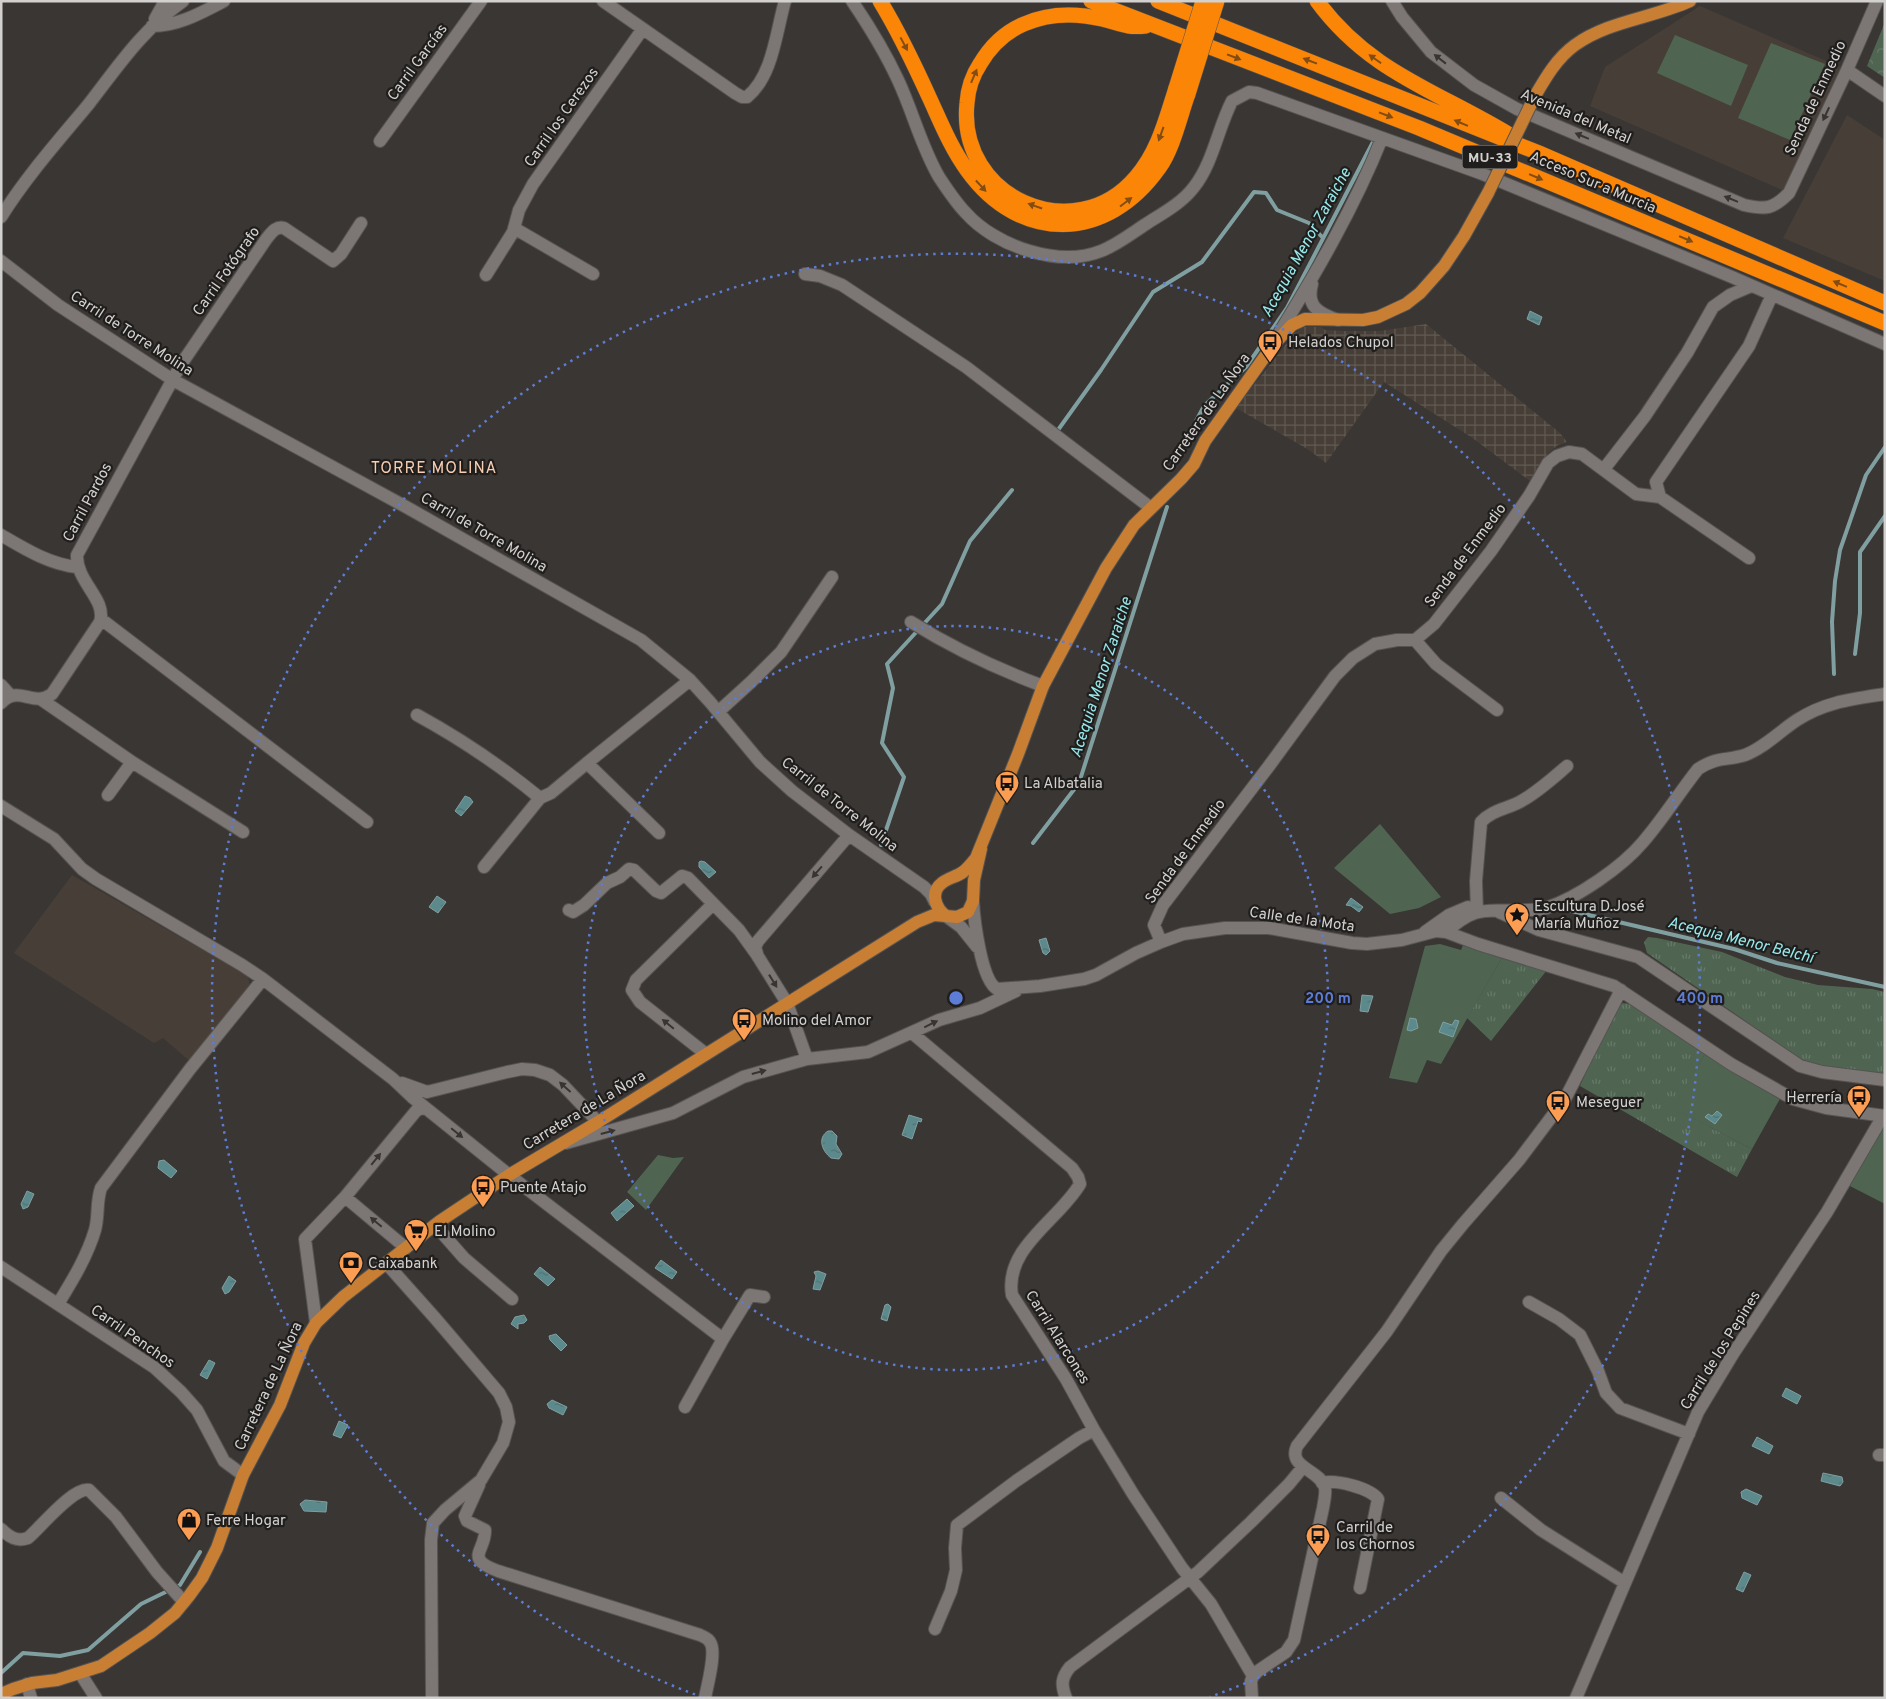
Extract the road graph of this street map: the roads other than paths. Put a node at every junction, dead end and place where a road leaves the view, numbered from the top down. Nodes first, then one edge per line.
1 (165, 1) edge
2 (224, 1) edge
3 (481, 1) edge
4 (603, 1) edge
5 (785, 1) edge
6 (852, 1) edge
7 (880, 1) edge
8 (1090, 1) edge
9 (1158, 1) edge
10 (1203, 1) edge
11 (1217, 1) edge
12 (1317, 1) edge
13 (1392, 1) edge
14 (1690, 1) edge
15 (1877, 1) edge
16 (179, 2) edge
17 (181, 21) junction
18 (152, 26) junction
19 (1152, 26) junction
20 (642, 30) junction
21 (1847, 70) junction
22 (1182, 91) junction
23 (1885, 96) edge
24 (1382, 138) junction
25 (380, 142) dead end
26 (1538, 153) junction
27 (1778, 204) joint
28 (1, 217) edge
29 (362, 223) dead end
30 (514, 228) junction
31 (3, 268) edge
32 (593, 274) dead end
33 (805, 274) dead end
34 (486, 275) dead end
35 (1313, 279) junction
36 (1751, 286) junction
37 (1772, 295) junction
38 (1885, 303) edge
39 (1338, 320) junction
40 (1885, 323) edge
41 (1885, 344) edge
42 (1272, 345) junction
43 (172, 380) junction
44 (1604, 469) junction
45 (1660, 497) junction
46 (1151, 508) junction
47 (1, 535) edge
48 (1749, 558) dead end
49 (78, 566) junction
50 (832, 577) dead end
51 (101, 619) junction
52 (911, 622) dead end
53 (1415, 640) junction
54 (690, 680) junction
55 (1, 685) edge
56 (1043, 686) junction
57 (1885, 694) edge
58 (6, 699) edge
59 (42, 700) junction
60 (1497, 710) dead end
61 (718, 712) junction
62 (417, 715) dead end
63 (132, 762) junction
64 (588, 763) junction
65 (1567, 766) dead end
66 (108, 795) dead end
67 (540, 798) junction
68 (1, 806) edge
69 (367, 822) dead end
70 (243, 832) dead end
71 (659, 832) dead end
72 (850, 835) junction
73 (981, 849) junction
74 (484, 867) dead end
75 (913, 879) junction
76 (947, 880) junction
77 (973, 898) junction
78 (935, 902) junction
79 (713, 904) junction
80 (1477, 909) junction
81 (1493, 909) junction
82 (1544, 909) junction
83 (569, 910) dead end
84 (946, 916) junction
85 (917, 922) junction
86 (739, 930) junction
87 (767, 930) junction
88 (1539, 930) junction
89 (1446, 932) junction
90 (1421, 935) junction
91 (1161, 942) junction
92 (980, 951) junction
93 (758, 958) junction
94 (263, 979) junction
95 (989, 981) junction
96 (1024, 987) junction
97 (1621, 990) junction
98 (787, 1003) junction
99 (980, 1008) junction
100 (912, 1033) junction
101 (706, 1054) junction
102 (807, 1059) junction
103 (393, 1079) junction
104 (1885, 1080) edge
105 (436, 1090) junction
106 (430, 1111) junction
107 (1884, 1116) edge
108 (598, 1122) junction
109 (561, 1144) junction
110 (509, 1175) junction
111 (345, 1197) junction
112 (435, 1226) junction
113 (406, 1248) junction
114 (386, 1263) junction
115 (1, 1267) edge
116 (764, 1297) dead end
117 (512, 1299) dead end
118 (1529, 1302) dead end
119 (58, 1304) junction
120 (316, 1323) junction
121 (723, 1339) junction
122 (685, 1407) dead end
123 (1094, 1430) junction
124 (1689, 1434) junction
125 (1303, 1467) junction
126 (243, 1476) junction
127 (481, 1480) junction
128 (1322, 1483) junction
129 (1501, 1498) dead end
130 (445, 1510) junction
131 (465, 1516) junction
132 (1, 1528) edge
133 (1191, 1578) junction
134 (1624, 1583) junction
135 (1360, 1588) dead end
136 (176, 1593) junction
137 (935, 1629) dead end
138 (80, 1673) junction
139 (1253, 1676) junction
140 (27, 1684) junction
141 (1, 1694) edge
142 (31, 1698) edge
143 (96, 1698) edge
144 (432, 1698) edge
145 (705, 1698) edge
146 (1066, 1698) edge
147 (1252, 1698) edge
148 (1576, 1698) edge

1 - 18 street
2 - 17 street
3 - 25 street, Carril Garcías
4 - 20 street
5 - 20 street
6 - 24 street
7 -> 22 highway
8 - 19 highway, Acceso Sur a Murcia / MU-33
26 -> 9 highway, Acceso Sur a Murcia / MU-33
10 - 22 highway, bridge
11 - 22 highway, bridge
26 -> 12 highway
27 -> 13 street, Avenida del Metal
14 - 39 main road, Carretera de La Ñora, bridge
15 - 21 street, Senda de Enmedio
16 - 17 street
16 - 18 street
17 - 18 street
18 - 28 street
22 -> 19 highway
19 -> 40 highway, Acceso Sur a Murcia / MU-33
20 - 30 street, Carril los Cerezos
21 - 23 street
21 -> 27 street, Senda de Enmedio
24 - 35 street
24 - 36 street
38 -> 26 highway, Acceso Sur a Murcia / MU-33
29 - 43 street, Carril Fotógrafo
30 - 32 street
30 - 34 street, Carril los Cerezos
31 - 43 street, Carril de Torre Molina
33 - 46 street
35 - 39 street
35 - 42 street
36 - 37 street
36 - 44 street
37 - 41 street
37 - 45 street
39 - 42 main road, Carretera de La Ñora
42 - 46 main road, Carretera de La Ñora
43 - 49 street, Carril Pardos
43 - 54 street, Carril de Torre Molina
44 - 45 street, Senda de Enmedio
44 - 53 street, Senda de Enmedio
45 - 48 street
46 - 56 main road, Carretera de La Ñora
47 - 49 street
49 - 51 street, Carril Pardos
50 - 61 street
51 - 59 street
51 - 69 street
52 - 56 street
53 - 60 street
53 - 91 street, Senda de Enmedio
54 - 61 street, Carril de Torre Molina
54 - 64 street
55 - 58 street
56 - 73 main road, Carretera de La Ñora
57 - 82 street
58 - 59 street
59 - 63 street
61 - 72 street, Carril de Torre Molina
62 - 67 street
63 - 66 street
63 - 70 street
64 - 67 street
64 - 71 street
65 - 80 street
67 - 74 street
68 - 94 street
72 - 75 street, Carril de Torre Molina
72 -> 87 street
73 - 76 main road
73 - 77 main road
75 - 76 street
75 - 78 street, Carril de Torre Molina
76 - 77 main road
76 - 78 main road
77 - 84 main road
77 - 92 street
78 - 84 main road
78 - 85 main road
79 - 83 street
79 - 86 street
101 -> 79 street
80 - 81 street
80 - 89 street
80 - 90 street
81 - 82 street
81 - 88 street
82 - 88 street
84 - 85 main road
84 - 92 street
85 - 98 main road, Carretera de La Ñora
86 - 87 street
86 - 93 street
87 - 93 street
88 - 104 street
89 - 90 street, Calle de la Mota
89 - 97 street
90 - 91 street, Calle de la Mota
91 - 96 street, Calle de la Mota
92 - 95 street
93 -> 98 street
94 - 103 street
94 - 119 street
95 - 96 street, Calle de la Mota
95 - 99 street
96 - 99 street
97 - 107 street
97 - 125 street
98 - 101 main road, Carretera de La Ñora
98 - 102 street
100 -> 99 street
100 - 102 street
100 - 123 street, Carril Alarcones
101 - 108 main road, Carretera de La Ñora
109 -> 102 street
103 - 105 street
103 - 106 street
105 - 106 street
108 -> 105 street
106 -> 110 street
111 -> 106 street
107 - 124 street, Carril de los Pepines
108 - 109 main road, Carretera de La Ñora
109 - 110 main road, Carretera de La Ñora
110 - 112 main road, Carretera de La Ñora
110 - 121 street
113 -> 111 street
111 - 120 street
112 - 113 main road, Carretera de La Ñora
112 - 117 street
113 - 114 main road, Carretera de La Ñora
114 - 120 main road, Carretera de La Ñora
114 - 127 street
115 - 119 street, Carril Penchos
116 - 121 street
118 - 124 street
119 - 126 street, Carril Penchos
120 - 126 main road, Carretera de La Ñora
121 - 122 street
123 - 133 street, Carril Alarcones
123 - 137 street
124 - 134 street, Carril de los Pepines
125 - 128 street
125 - 133 street
126 - 136 main road, Carretera de La Ñora
127 - 130 street
127 - 131 street
128 - 135 street
128 - 139 street
129 - 134 street
130 - 131 street
130 - 144 street
131 - 145 street
132 - 136 street
133 - 139 street, Carril Alarcones
133 - 146 street
134 - 148 street, Carril de los Pepines
136 - 138 main road, Carretera de La Ñora
138 - 140 main road, Carretera de La Ñora
138 - 143 street
139 - 147 street
140 - 141 main road, Carretera de La Ñora
140 - 142 street

